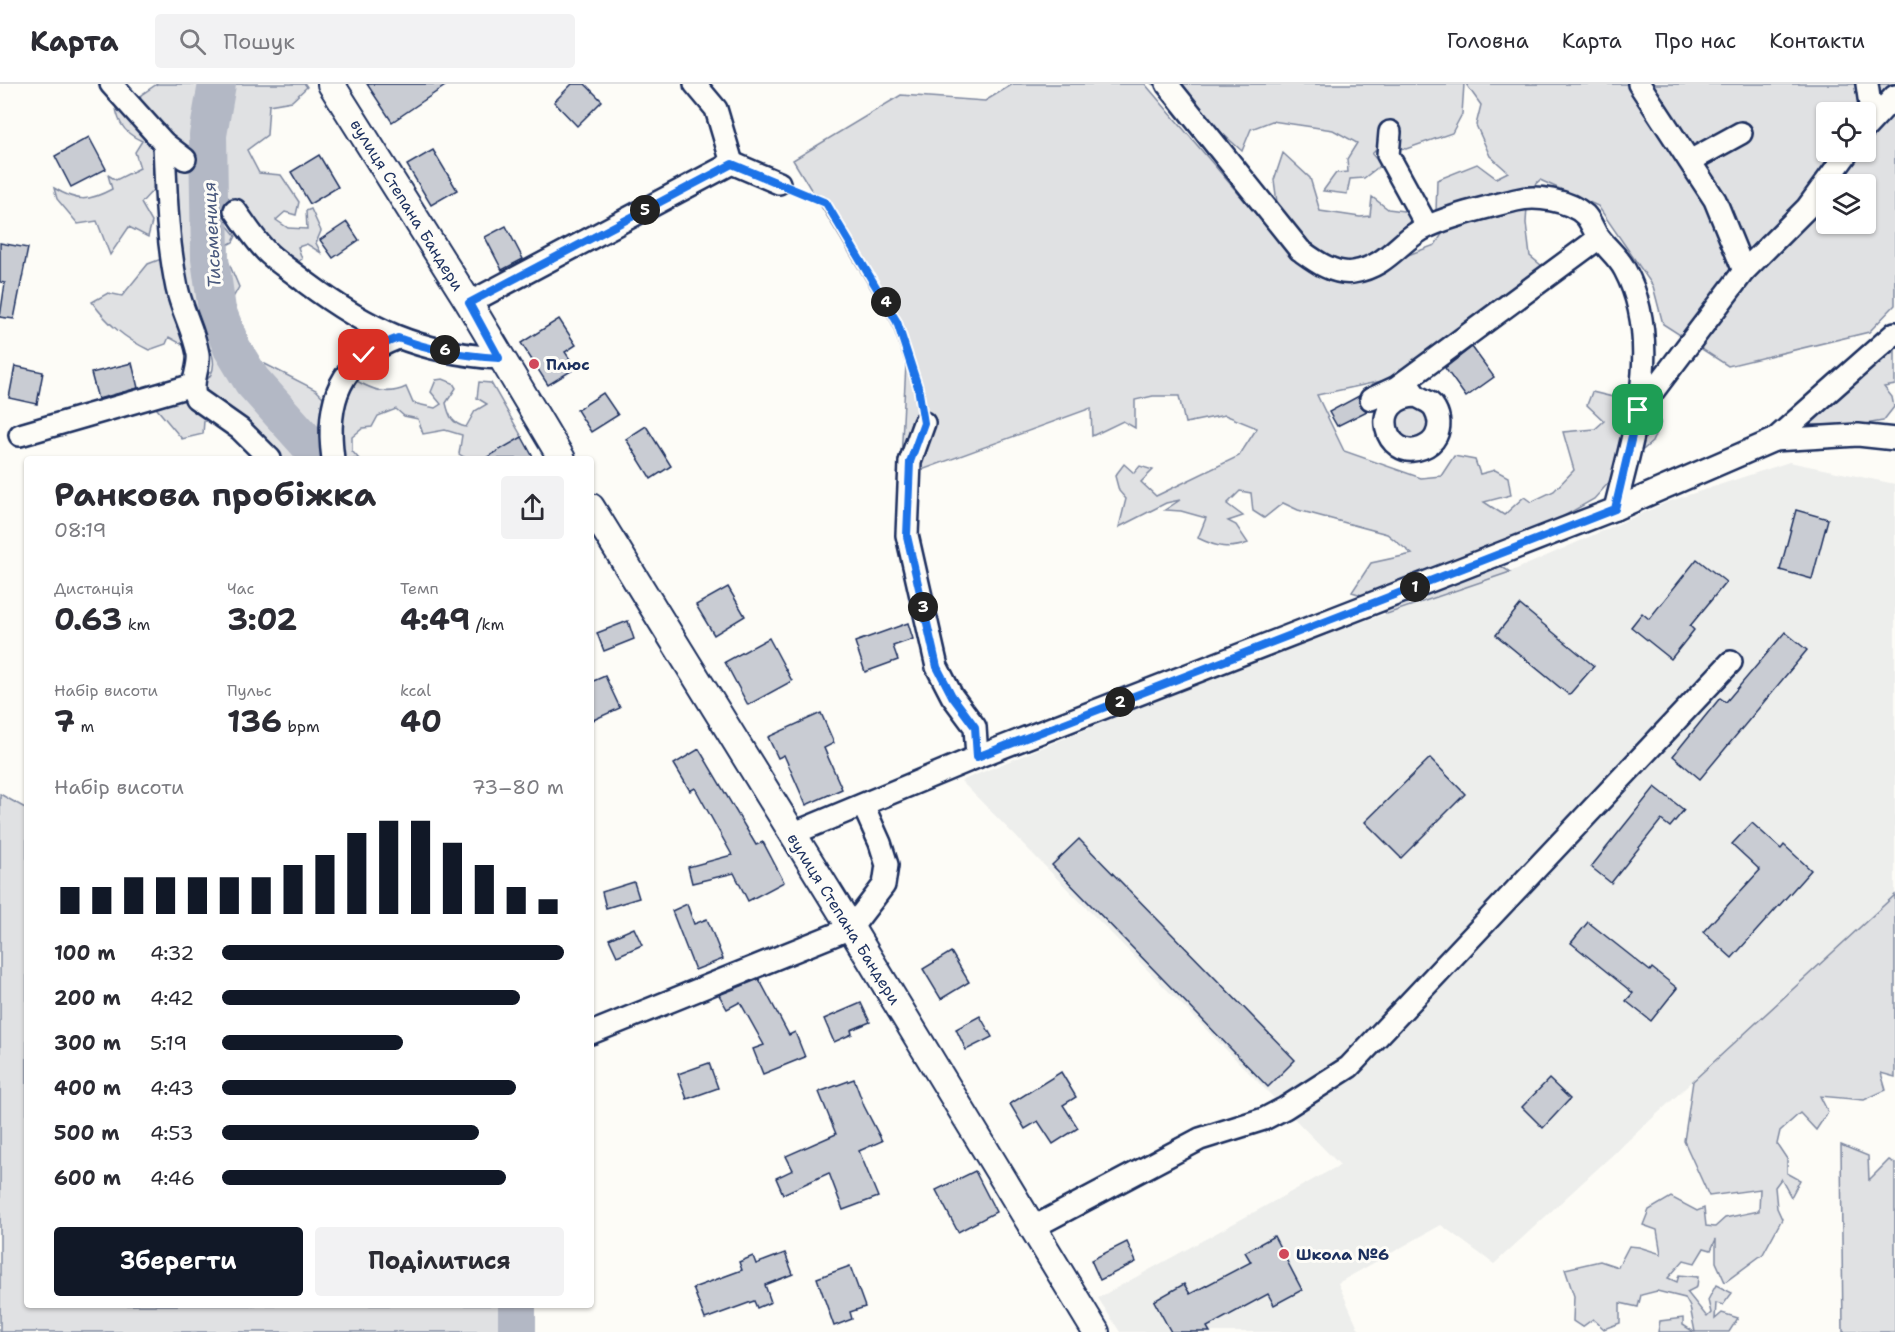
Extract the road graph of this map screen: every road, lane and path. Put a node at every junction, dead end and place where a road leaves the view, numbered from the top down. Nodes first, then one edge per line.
1 (111, 84) edge
2 (331, 84) edge
3 (695, 84) edge
4 (1167, 84) edge
5 (1639, 84) edge
6 (1867, 84) edge
7 (1895, 96) edge
8 (1868, 102) edge
9 (1876, 116) edge
10 (1390, 132) dead end
11 (1741, 133) dead end
12 (164, 143) junction
13 (185, 159) dead end
14 (1690, 161) junction
15 (1841, 162) edge
16 (732, 164) junction
17 (779, 183) joint
18 (235, 210) dead end
19 (1427, 226) junction
20 (1599, 237) junction
21 (1744, 271) junction
22 (469, 303) junction
23 (1895, 333) edge
24 (398, 338) junction
25 (499, 358) junction
26 (193, 385) junction
27 (1371, 399) dead end
28 (1638, 410) junction
29 (924, 423) joint
30 (20, 435) dead end
31 (1895, 439) edge
32 (1774, 440) junction
33 (267, 456) edge
34 (333, 456) edge
35 (560, 456) edge
36 (1615, 509) junction
37 (594, 512) edge
38 (1731, 662) dead end
39 (977, 757) junction
40 (864, 805) junction
41 (792, 834) junction
42 (851, 928) junction
43 (594, 1032) edge
44 (1032, 1228) junction
45 (1096, 1332) edge

1 - 12 street
2 - 22 main road, вулиця Степана Бандери
3 - 16 street
4 - 19 street
5 - 14 street
6 - 8 street
7 - 9 street
10 - 19 street
11 - 14 street
12 - 13 street
12 - 26 street
14 - 21 street
15 - 21 street
16 - 17 street
16 - 22 street
17 - 29 path
18 - 24 street
19 - 20 street
20 - 27 street
20 - 28 street
21 - 28 street
22 - 25 main road, вулиця Степана Бандери
23 - 32 street
24 - 25 street
24 - 34 street
25 - 35 main road, вулиця Степана Бандери
26 - 30 street
26 - 33 street
28 - 36 street
29 - 39 street
31 - 32 street
32 - 36 street
36 - 39 street
37 - 41 main road, вулиця Степана Бандери
38 - 44 street
39 - 40 street
40 - 41 street
40 - 42 street
41 - 42 main road, вулиця Степана Бандери
42 - 43 street
42 - 44 main road, вулиця Степана Бандери
44 - 45 main road, вулиця Степана Бандери

